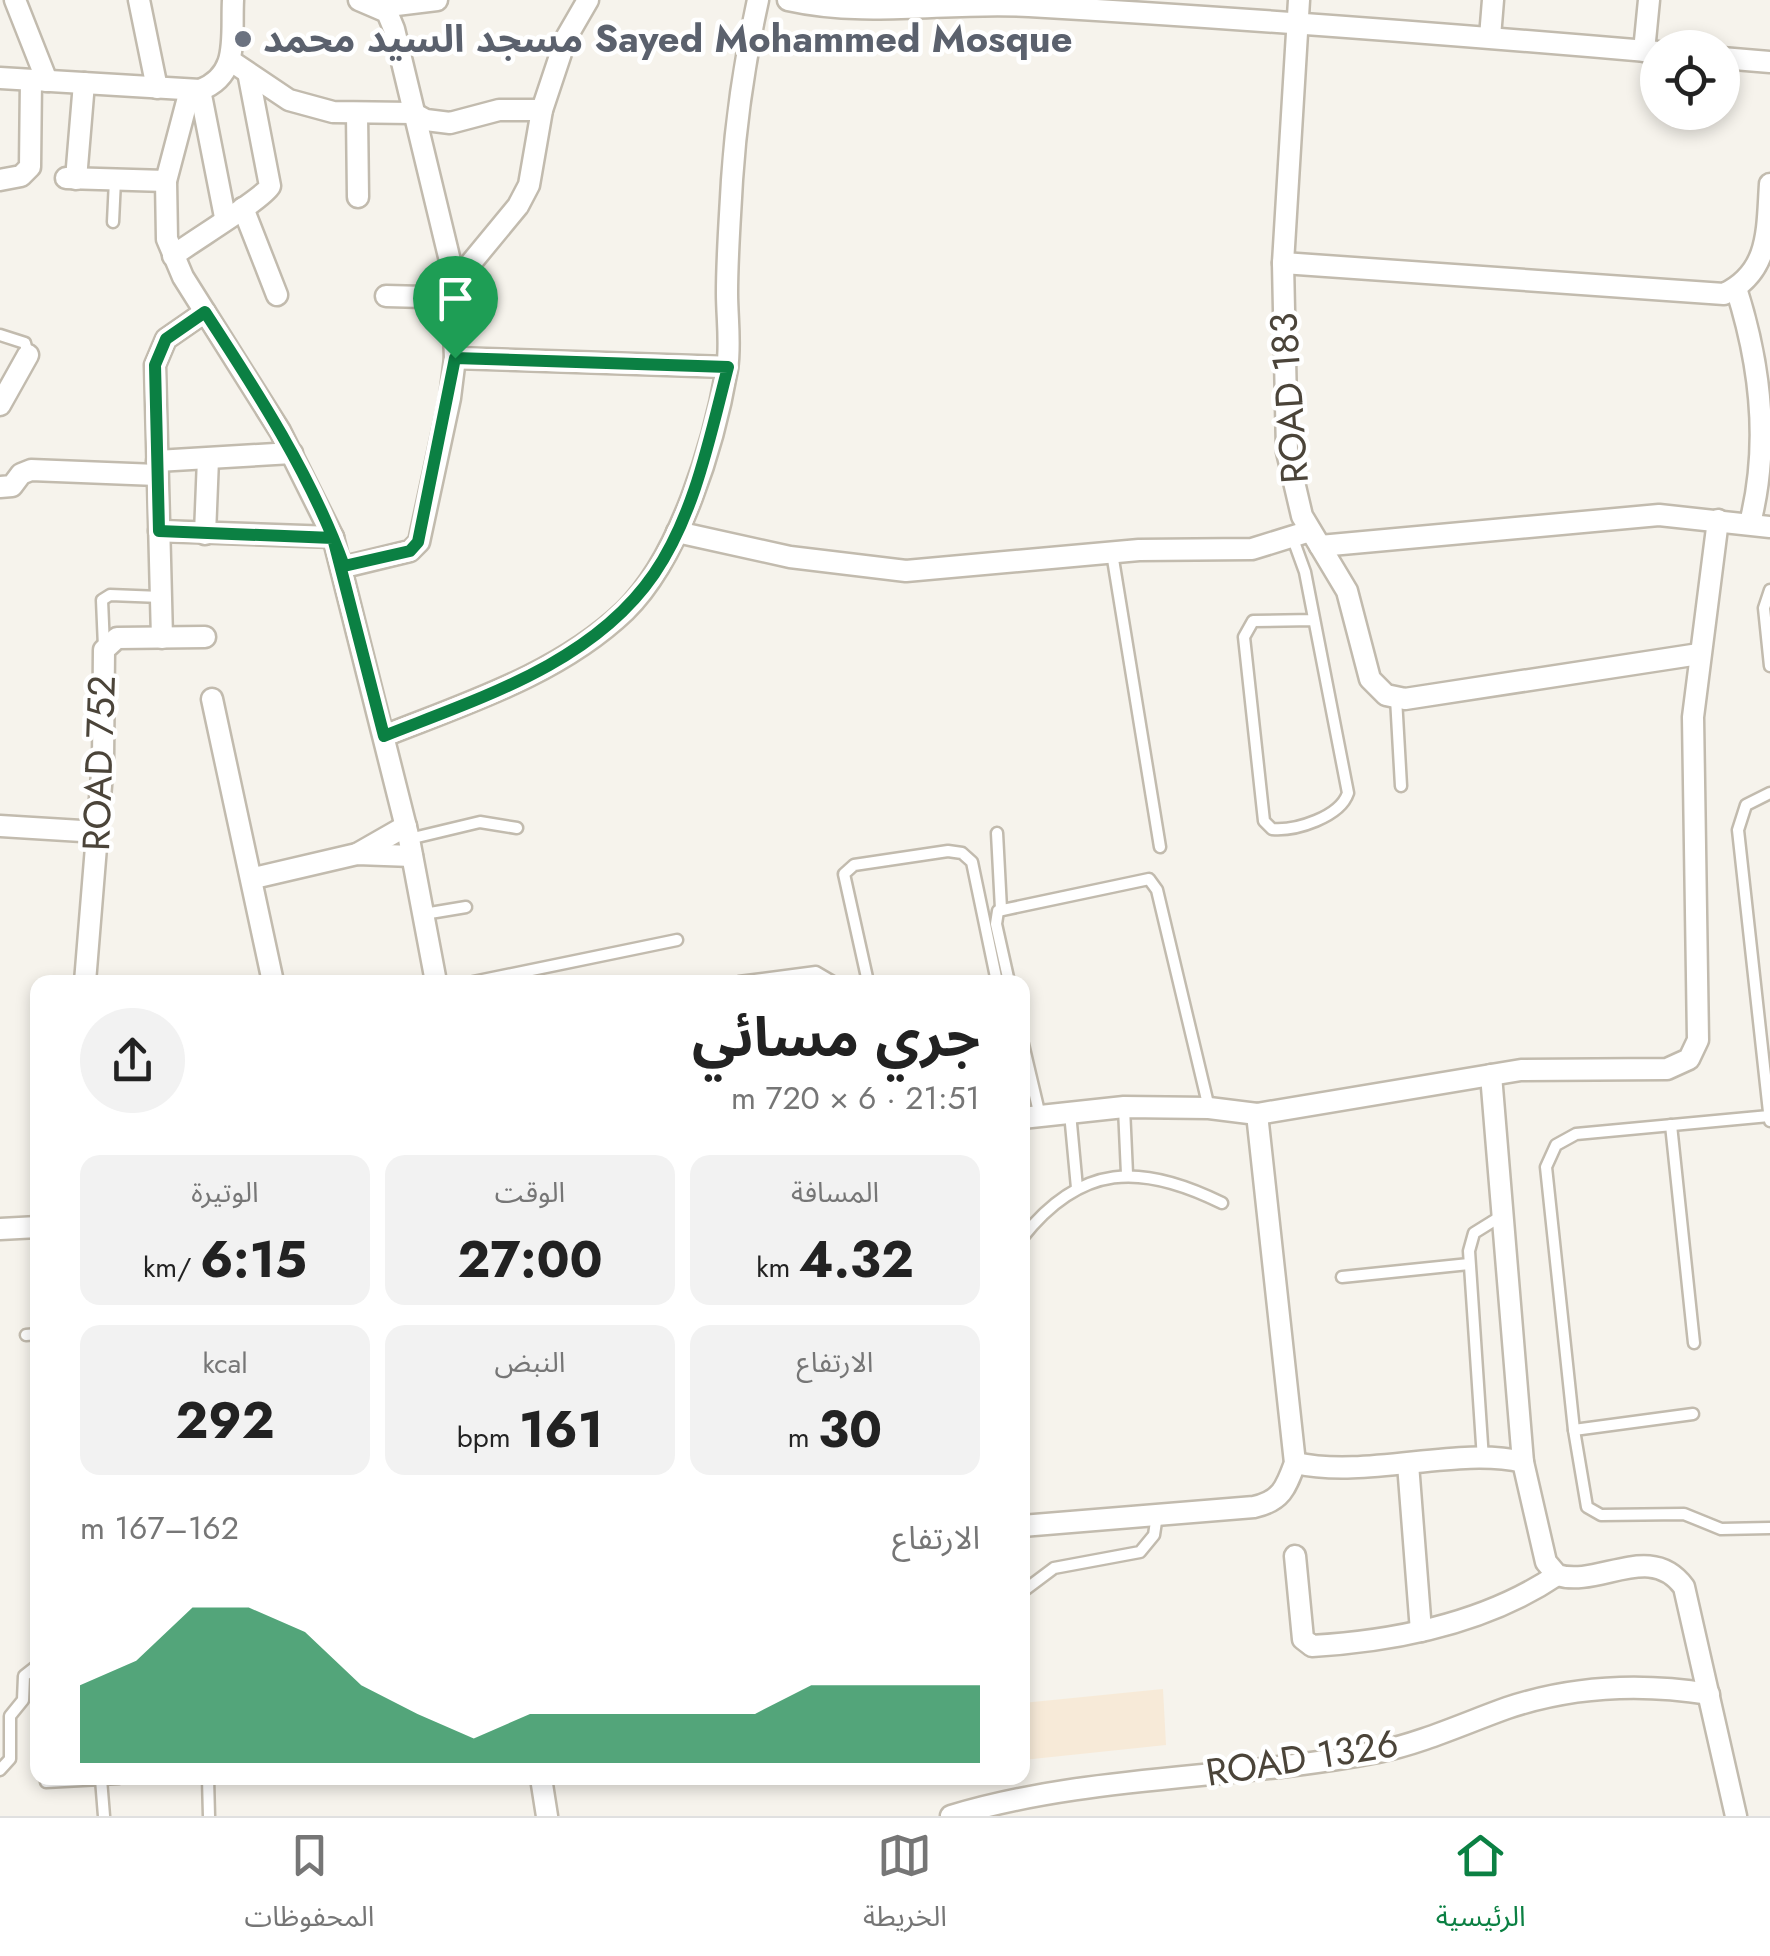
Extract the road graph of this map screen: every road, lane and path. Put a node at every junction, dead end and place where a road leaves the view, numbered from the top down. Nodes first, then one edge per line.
1 (16, 0) edge
2 (139, 0) edge
3 (233, 0) edge
4 (360, 0) edge
5 (436, 0) edge
6 (588, 0) edge
7 (758, 0) edge
8 (788, 0) edge
9 (1492, 0) edge
10 (1649, 0) edge
11 (380, 7) junction
12 (1298, 11) edge
13 (1650, 30) edge
14 (1490, 37) junction
15 (1640, 51) edge
16 (1740, 60) edge
17 (230, 62) junction
18 (1770, 62) edge
19 (248, 77) junction
20 (0, 78) edge
21 (39, 80) junction
22 (84, 83) junction
23 (158, 88) junction
24 (195, 90) junction
25 (542, 110) junction
26 (414, 113) junction
27 (356, 114) junction
28 (0, 180) edge
29 (115, 180) junction
30 (166, 181) junction
31 (1770, 184) edge
32 (358, 197) dead end
33 (234, 212) junction
34 (113, 222) dead end
35 (172, 256) junction
36 (1283, 263) junction
37 (452, 286) junction
38 (1736, 288) junction
39 (277, 295) dead end
40 (386, 296) dead end
41 (205, 312) junction
42 (0, 336) edge
43 (28, 355) joint
44 (455, 358) junction
45 (728, 367) junction
46 (0, 404) edge
47 (292, 453) junction
48 (208, 459) junction
49 (157, 468) junction
50 (0, 486) edge
51 (1718, 520) junction
52 (1760, 525) edge
53 (159, 531) junction
54 (677, 532) junction
55 (205, 534) junction
56 (333, 538) junction
57 (1308, 539) junction
58 (1112, 553) junction
59 (344, 566) junction
60 (1770, 590) edge
61 (160, 597) junction
62 (1314, 620) junction
63 (162, 638) junction
64 (204, 638) dead end
65 (104, 650) junction
66 (1699, 654) junction
67 (1770, 666) edge
68 (212, 698) dead end
69 (1396, 698) junction
70 (384, 736) junction
71 (1401, 786) dead end
72 (1770, 792) edge
73 (0, 826) edge
74 (517, 828) dead end
75 (98, 832) junction
76 (997, 833) dead end
77 (409, 840) junction
78 (1160, 847) dead end
79 (357, 854) junction
80 (254, 878) junction
81 (466, 906) dead end
82 (1001, 909) junction
83 (423, 914) junction
84 (677, 940) dead end
85 (86, 975) edge
86 (273, 975) edge
87 (435, 975) edge
88 (507, 975) edge
89 (866, 975) edge
90 (996, 975) edge
91 (1007, 975) edge
92 (1491, 1075) junction
93 (1124, 1107) junction
94 (1209, 1108) junction
95 (1070, 1112) junction
96 (1030, 1114) edge
97 (1257, 1114) junction
98 (1770, 1119) edge
99 (1671, 1125) junction
100 (1127, 1174) junction
101 (1077, 1188) junction
102 (1222, 1203) dead end
103 (1503, 1215) junction
104 (30, 1227) edge
105 (0, 1229) edge
106 (1030, 1229) edge
107 (1469, 1264) junction
108 (1342, 1278) dead end
109 (1694, 1343) dead end
110 (1693, 1414) dead end
111 (1574, 1430) junction
112 (1484, 1460) junction
113 (1523, 1462) junction
114 (1295, 1463) junction
115 (1408, 1464) junction
116 (1157, 1515) junction
117 (1030, 1525) edge
118 (1770, 1528) edge
119 (1296, 1556) dead end
120 (1557, 1575) junction
121 (1030, 1586) edge
122 (1421, 1631) junction
123 (30, 1672) edge
124 (1709, 1694) junction
125 (0, 1770) edge
126 (101, 1785) edge
127 (208, 1785) edge
128 (542, 1785) edge
129 (104, 1816) edge
130 (210, 1816) edge
131 (547, 1816) edge
132 (952, 1816) edge
133 (1736, 1816) edge

1 - 21 street
2 - 23 street
3 - 17 street
4 - 11 street
5 - 11 street
6 - 25 street
7 - 45 street
8 - 12 street
9 - 14 street
10 - 13 street
11 - 26 street
12 - 14 street
12 - 36 street, ROAD 183
14 - 15 street
16 - 18 street
17 - 19 street
17 - 24 street
19 - 27 street
19 - 33 street
20 - 21 street
21 - 22 street
21 - 28 street
22 - 23 street
22 - 29 street
23 - 24 street
24 - 30 street
24 - 33 street
25 - 26 street
25 - 37 street
26 - 27 street
26 - 37 street
27 - 32 street
29 - 30 street
29 - 34 lane
30 - 35 street
31 - 38 street
33 - 35 street
33 - 39 street
35 - 41 street
36 - 38 street
36 - 57 street, ROAD 183
37 - 40 street
37 - 44 street
38 - 52 street
41 - 47 street
41 - 49 street
42 - 43 lane
43 - 46 street
44 - 45 street
44 - 59 street
45 - 54 street
47 - 48 street
47 - 56 street
48 - 49 street
48 - 55 street
49 - 50 street
49 - 53 street
51 - 52 street
51 - 57 street
51 - 66 street
53 - 55 street
53 - 61 street
54 - 58 street
54 - 70 street
55 - 56 street
56 - 59 street
57 - 58 street
57 - 62 lane
57 - 69 street, ROAD 183
58 - 78 lane
59 - 70 street
60 - 67 lane
61 - 63 street
61 - 65 lane
62 - 62 lane
63 - 64 street, ROAD 752
63 - 65 street, ROAD 752
65 - 75 street, ROAD 752
66 - 69 street
66 - 92 street
68 - 80 street
69 - 71 lane
70 - 77 street
72 - 98 lane
73 - 75 street
74 - 77 lane
75 - 85 street, ROAD 752
76 - 82 lane
77 - 79 street
77 - 79 street
77 - 83 street
79 - 80 street
80 - 86 street
81 - 83 lane
82 - 91 lane
82 - 94 lane
83 - 87 street
84 - 88 lane
89 - 90 lane
92 - 97 street
92 - 103 street
93 - 94 street
93 - 95 street
93 - 100 lane
94 - 97 street
95 - 96 street
95 - 101 lane
97 - 114 street
98 - 99 lane
99 - 109 lane
99 - 111 lane
100 - 101 lane
100 - 102 lane
101 - 106 lane
103 - 107 lane
103 - 113 street
104 - 105 street
107 - 108 lane
107 - 112 lane
110 - 111 lane
111 - 118 lane
112 - 113 street
112 - 115 street
113 - 120 street
114 - 115 street
114 - 116 street
115 - 122 street
116 - 117 street
116 - 121 lane
119 - 122 street
120 - 122 street
120 - 124 street
123 - 125 lane
124 - 132 street, ROAD 1326
124 - 133 street
126 - 129 lane
127 - 130 lane
128 - 131 street

